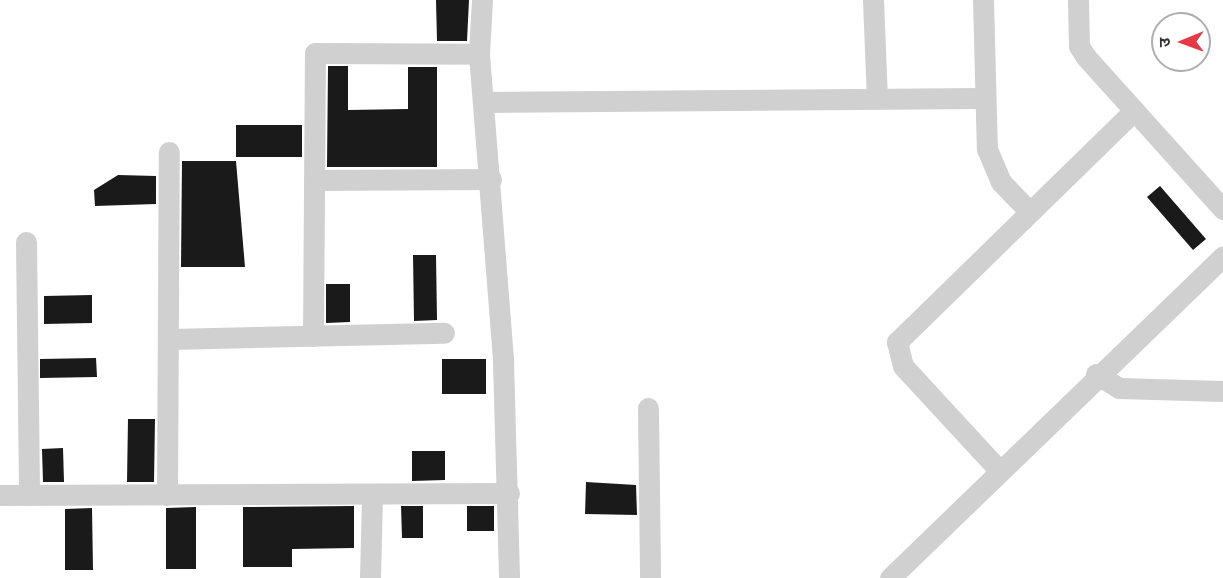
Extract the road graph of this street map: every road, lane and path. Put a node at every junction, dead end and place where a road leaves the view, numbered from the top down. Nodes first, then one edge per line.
1 (482, 0) edge
2 (873, 0) edge
3 (983, 0) edge
4 (1078, 0) edge
5 (479, 54) junction
6 (877, 98) junction
7 (983, 98) junction
8 (483, 102) junction
9 (1134, 111) junction
10 (169, 152) dead end
11 (491, 179) junction
12 (314, 180) junction
13 (1223, 209) edge
14 (1029, 211) junction
15 (26, 242) dead end
16 (1223, 256) edge
17 (444, 333) dead end
18 (313, 336) junction
19 (170, 339) junction
20 (1096, 374) junction
21 (1223, 391) edge
22 (648, 408) dead end
23 (998, 469) junction
24 (509, 494) junction
25 (0, 495) edge
26 (29, 495) junction
27 (167, 495) junction
28 (372, 495) junction
29 (370, 578) edge
30 (508, 578) edge
31 (650, 578) edge
32 (890, 578) edge

1 - 5 street
2 - 6 street
3 - 7 street
4 - 9 street
5 - 8 street
5 - 12 street
6 - 7 street
6 - 8 street
7 - 14 street
8 - 11 street
9 - 13 street
9 - 14 street
10 - 19 street
11 - 12 street
11 - 24 street
12 - 18 street
14 - 23 street
15 - 26 street
16 - 20 street
17 - 18 street
18 - 19 street
19 - 27 street
20 - 21 street
20 - 23 street
22 - 31 street
23 - 32 street
24 - 28 street
24 - 30 street
25 - 26 street
26 - 27 street
27 - 28 street
28 - 29 street

